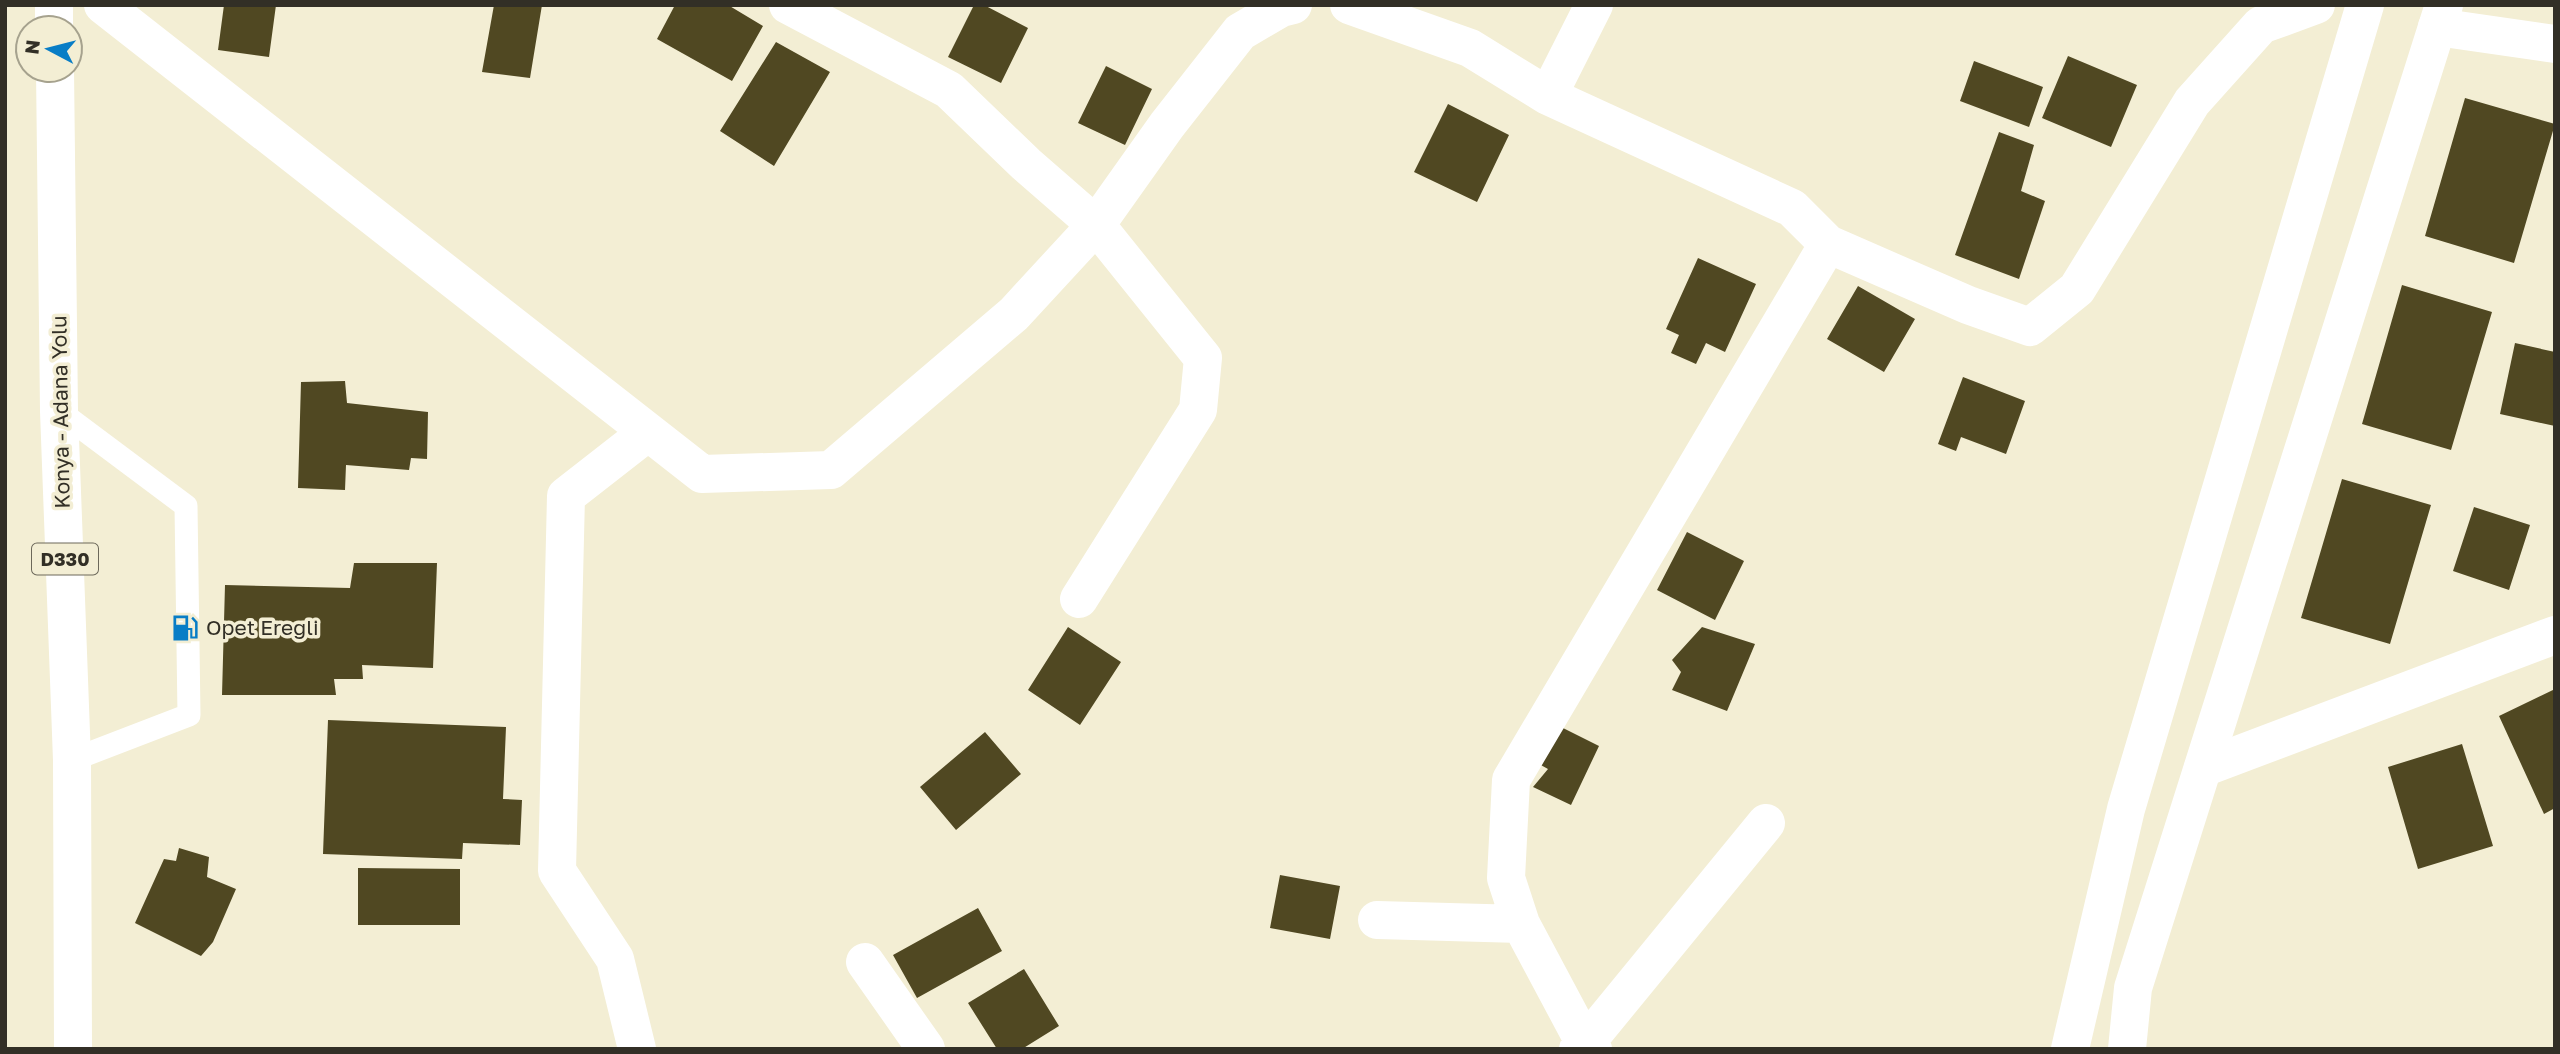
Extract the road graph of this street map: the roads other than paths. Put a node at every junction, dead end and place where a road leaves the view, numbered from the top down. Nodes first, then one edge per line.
1 (103, 5) edge
2 (788, 5) edge
3 (1293, 5) edge
4 (1349, 5) edge
5 (1594, 5) edge
6 (2318, 5) edge
7 (2440, 16) edge
8 (2361, 18) edge
9 (2555, 44) edge
10 (55, 84) edge
11 (1548, 96) junction
12 (1096, 225) junction
13 (1828, 244) junction
14 (59, 411) junction
15 (648, 432) junction
16 (1079, 599) dead end
17 (2555, 635) edge
18 (72, 761) junction
19 (2203, 768) junction
20 (1766, 823) dead end
21 (1377, 920) dead end
22 (1521, 924) junction
23 (865, 962) dead end
24 (1585, 1047) edge
25 (73, 1049) edge
26 (637, 1049) edge
27 (926, 1049) edge
28 (2070, 1049) edge
29 (2127, 1049) edge

1 - 15 main road
2 - 12 main road
3 - 12 main road
4 - 11 main road
5 - 11 main road
6 - 8 main road
6 - 13 main road
7 - 9 main road
7 - 19 main road
8 - 28 main road
10 - 14 main road, Konya - Adana Yolu / D330
11 - 13 main road
12 - 15 main road
12 - 16 main road
13 - 22 main road
14 - 18 main road, Konya - Adana Yolu / D330
14 - 18 lane
15 - 26 main road
17 - 19 main road
18 - 25 main road, Konya - Adana Yolu / D330
19 - 29 main road
20 - 24 main road
21 - 22 main road
22 - 24 main road
23 - 27 main road

